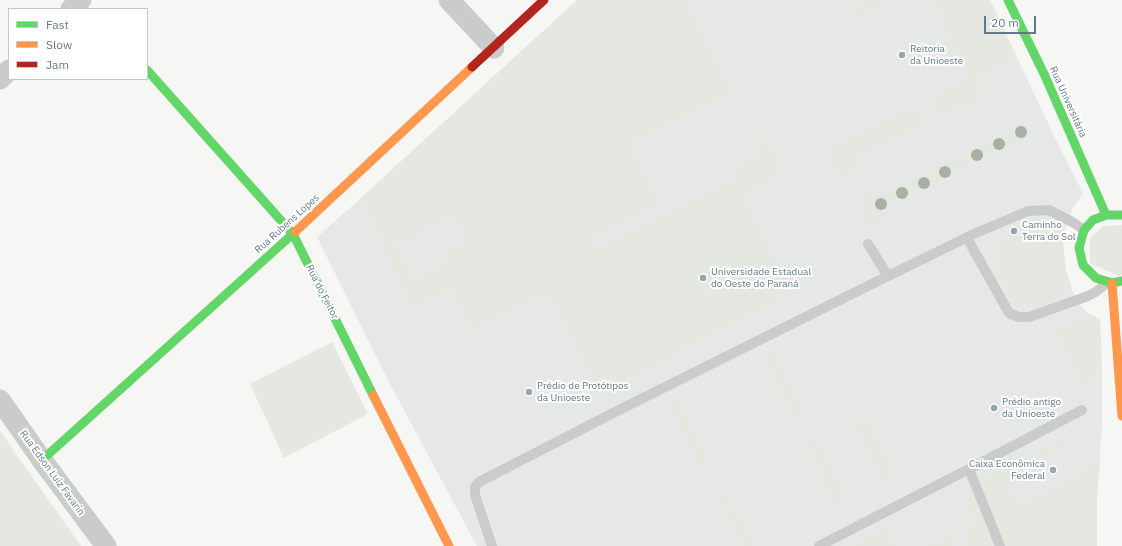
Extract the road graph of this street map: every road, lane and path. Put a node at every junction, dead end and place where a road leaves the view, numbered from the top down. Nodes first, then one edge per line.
1 (81, 0) edge
2 (85, 0) edge
3 (449, 0) edge
4 (544, 0) edge
5 (1008, 0) edge
6 (72, 8) edge
7 (92, 8) edge
8 (494, 48) junction
9 (8, 71) edge
10 (148, 71) edge
11 (0, 79) edge
12 (1106, 215) junction
13 (1122, 215) edge
14 (1084, 230) junction
15 (293, 234) junction
16 (967, 238) junction
17 (868, 244) dead end
18 (888, 276) junction
19 (1122, 281) edge
20 (1110, 282) junction
21 (0, 400) edge
22 (1082, 410) dead end
23 (1122, 416) edge
24 (42, 460) junction
25 (969, 469) junction
26 (106, 546) edge
27 (449, 546) edge
28 (492, 546) edge
29 (819, 546) edge
30 (1000, 546) edge

1 - 6 street
2 - 7 street
3 - 8 street
4 - 8 street, Rua Rubens Lopes
5 - 12 street, Rua Universitária
8 - 15 street, Rua Rubens Lopes
9 - 11 street
10 - 15 street, Rua do Feitor
12 - 13 street
12 - 14 street
14 - 16 lane
14 - 20 street
15 - 24 street, Rua Rubens Lopes
15 - 27 street, Rua do Feitor
16 - 18 lane
16 - 20 lane
17 - 18 lane
18 - 28 lane
19 - 20 street
20 - 23 street
21 - 24 street, Rua Edson Luiz Favarin
22 - 25 lane
24 - 26 street, Rua Edson Luiz Favarin
25 - 29 lane
25 - 30 lane

